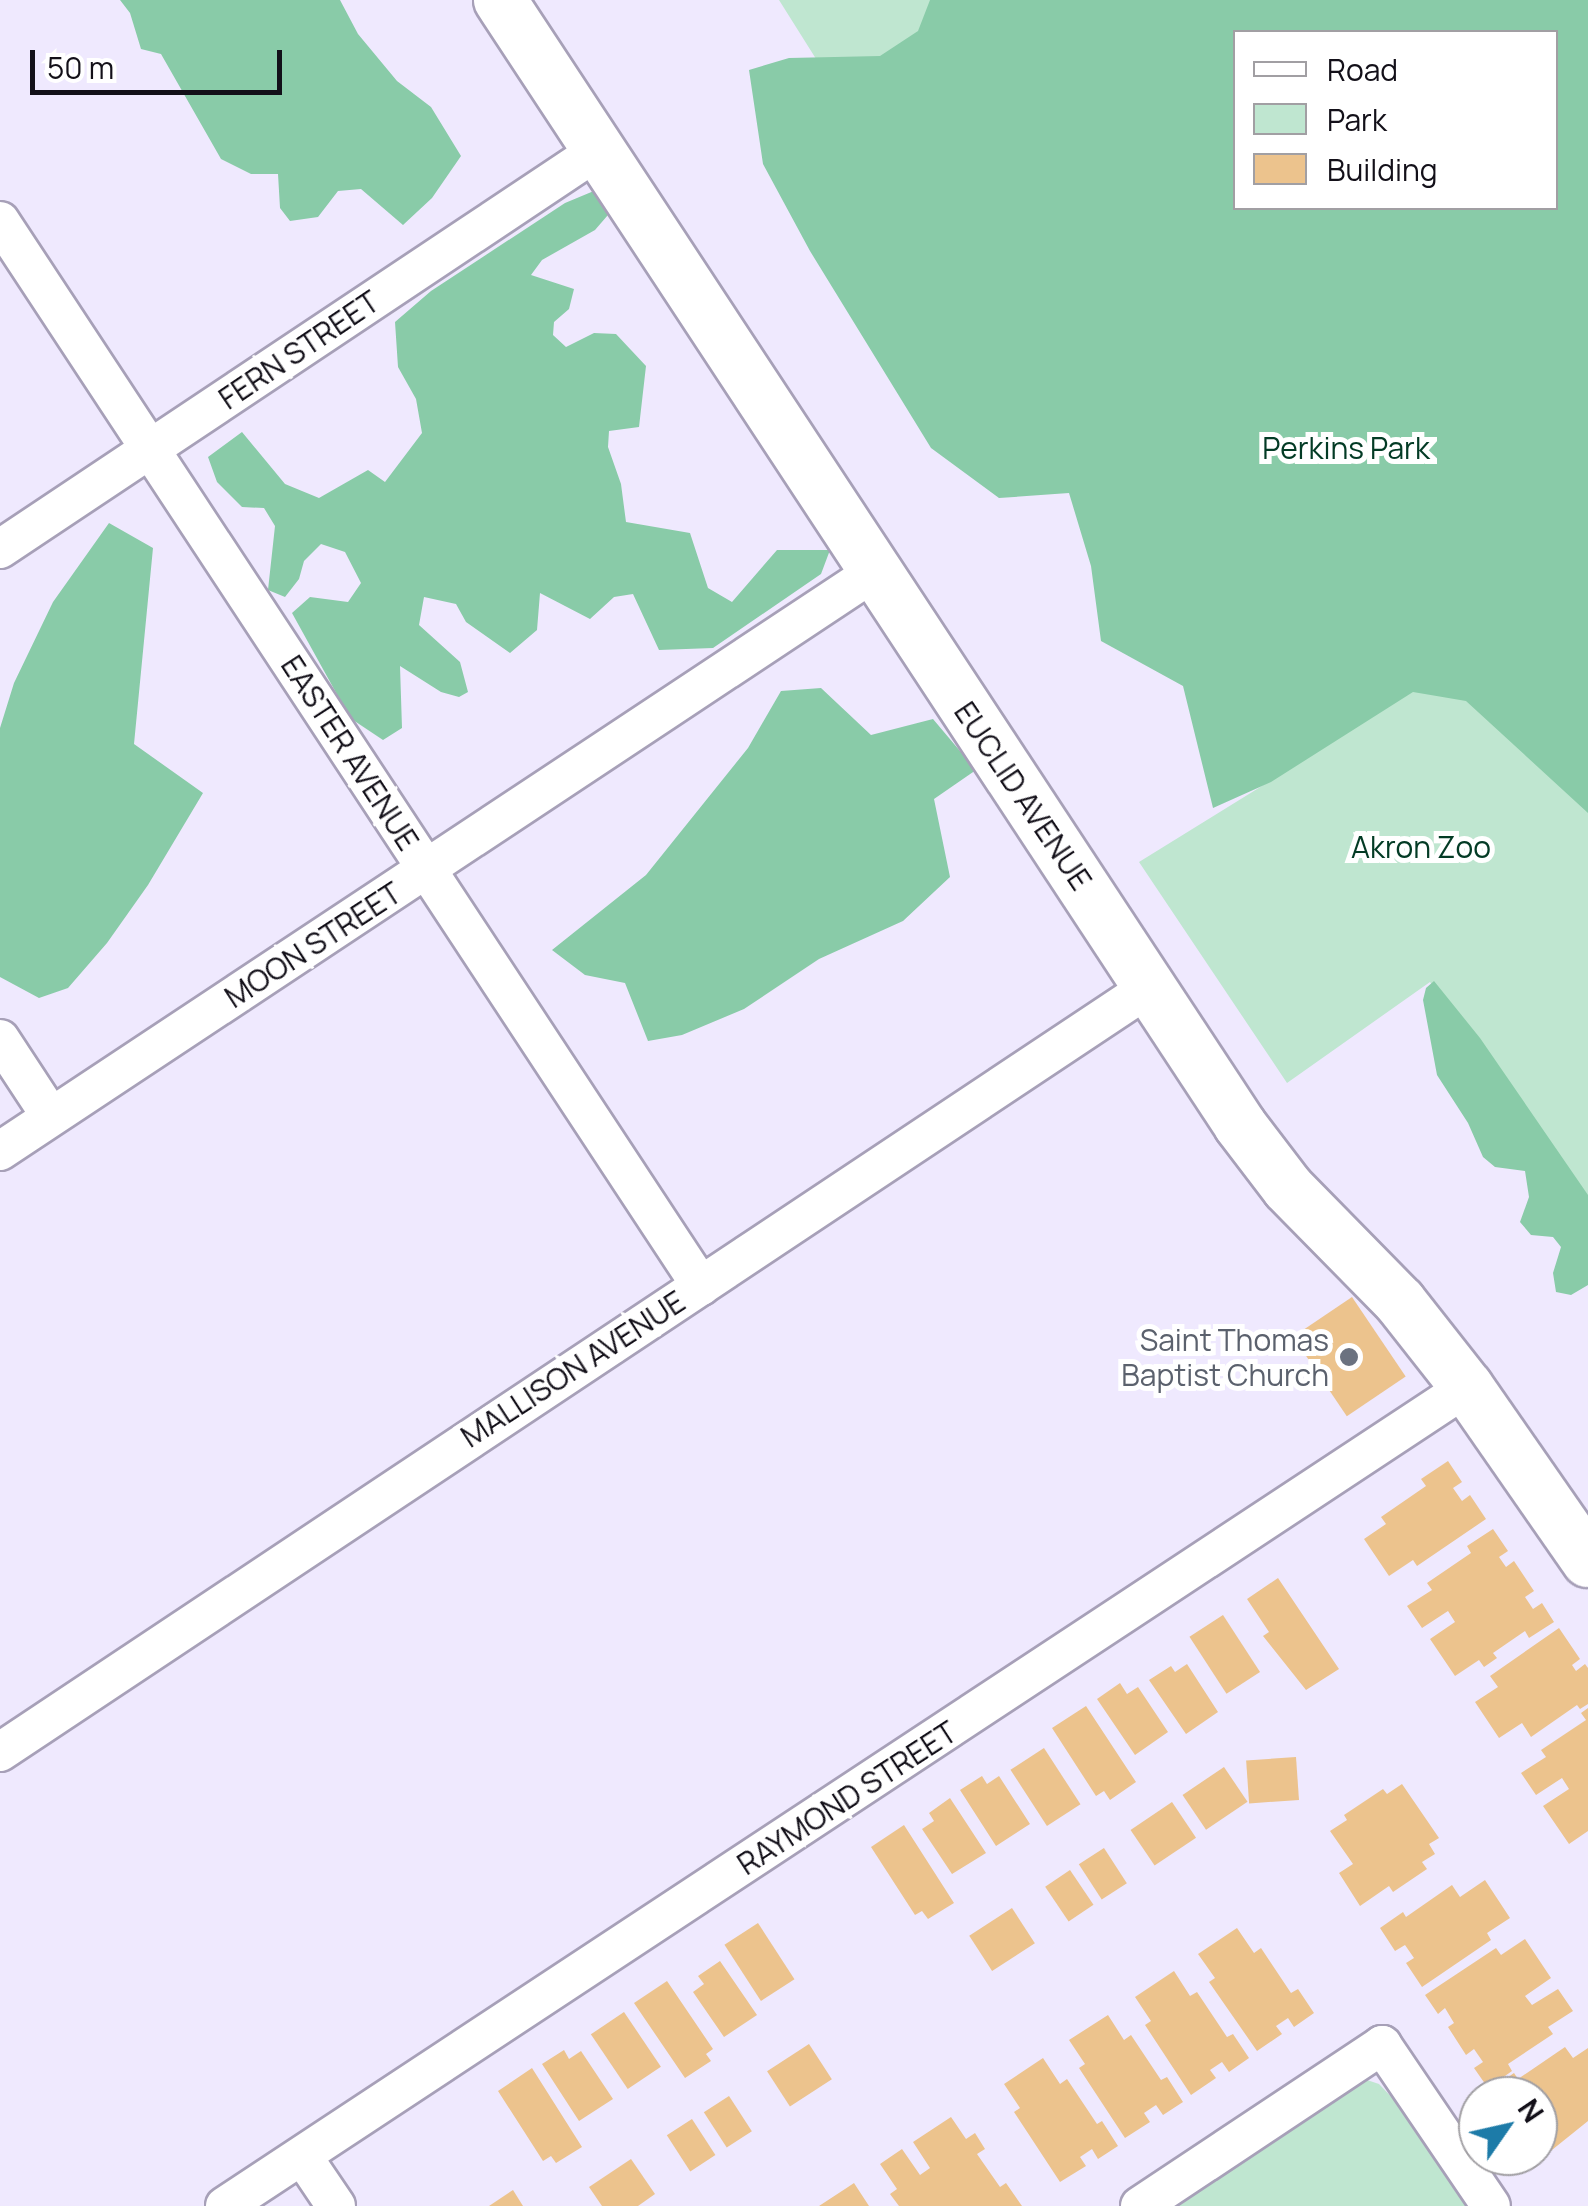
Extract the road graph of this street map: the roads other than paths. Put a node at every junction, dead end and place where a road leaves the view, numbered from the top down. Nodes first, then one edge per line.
1 (500, 0) edge
2 (597, 152) junction
3 (0, 221) edge
4 (149, 450) junction
5 (0, 549) edge
6 (874, 572) junction
7 (428, 871) junction
8 (1148, 988) junction
9 (0, 1038) edge
10 (50, 1115) junction
11 (0, 1151) edge
12 (701, 1286) junction
13 (1467, 1388) junction
14 (1588, 1561) edge
15 (0, 1752) edge
16 (303, 2157) junction
17 (225, 2206) edge
18 (336, 2206) edge
19 (1140, 2206) edge
20 (1491, 2206) edge

1 - 2 street, EUCLID AVENUE
2 - 4 street, FERN STREET
2 - 6 street, EUCLID AVENUE
3 - 4 street, EASTER AVENUE
4 - 5 street, FERN STREET
4 - 7 street, EASTER AVENUE
6 - 7 street, MOON STREET
6 - 8 street, EUCLID AVENUE
7 - 10 street, MOON STREET
7 - 12 street, EASTER AVENUE
8 - 12 street, MALLISON AVENUE
8 - 13 street, EUCLID AVENUE
9 - 10 street
10 - 11 street, MOON STREET
12 - 15 street, MALLISON AVENUE
13 - 14 street, EUCLID AVENUE
13 - 16 street, RAYMOND STREET
16 - 17 street, RAYMOND STREET
16 - 18 street
19 - 20 street

